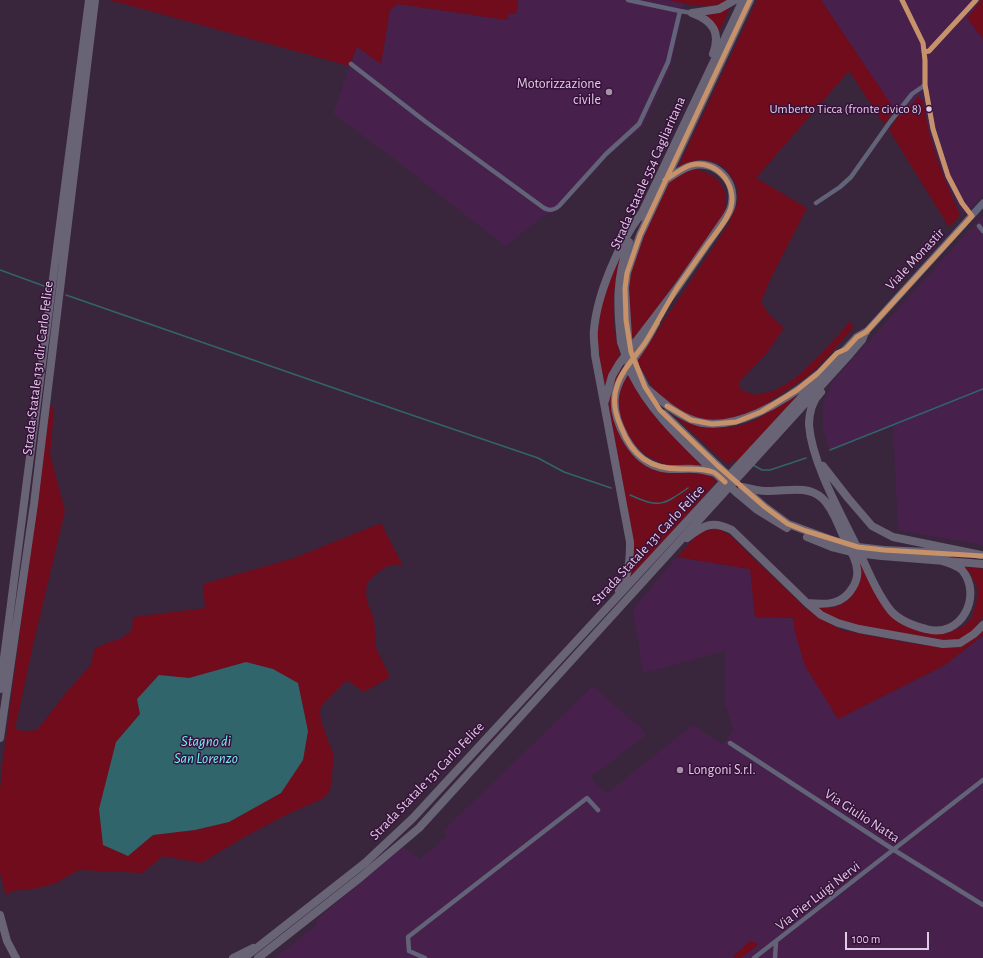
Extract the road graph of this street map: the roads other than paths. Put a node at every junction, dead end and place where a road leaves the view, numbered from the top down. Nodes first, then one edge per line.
1 (89, 0) edge
2 (95, 0) edge
3 (628, 0) edge
4 (735, 0) edge
5 (743, 0) edge
6 (750, 0) edge
7 (902, 0) edge
8 (976, 0) edge
9 (680, 11) junction
10 (692, 13) junction
11 (924, 52) junction
12 (715, 60) junction
13 (351, 64) dead end
14 (925, 85) junction
15 (665, 180) junction
16 (816, 203) dead end
17 (983, 203) edge
18 (641, 214) junction
19 (972, 216) junction
20 (979, 226) dead end
21 (983, 231) edge
22 (677, 288) junction
23 (866, 332) joint
24 (624, 340) junction
25 (848, 352) junction
26 (634, 371) junction
27 (645, 387) junction
28 (604, 403) junction
29 (816, 456) junction
30 (716, 469) junction
31 (740, 490) junction
32 (673, 548) junction
33 (883, 553) junction
34 (982, 555) edge
35 (939, 560) junction
36 (983, 564) edge
37 (807, 603) junction
38 (602, 615) junction
39 (983, 625) edge
40 (0, 689) edge
41 (0, 738) edge
42 (730, 743) dead end
43 (983, 780) edge
44 (598, 810) dead end
45 (894, 850) junction
46 (983, 905) edge
47 (0, 915) edge
48 (0, 928) edge
49 (264, 942) junction
50 (776, 942) junction
51 (10, 958) edge
52 (16, 958) edge
53 (233, 958) edge
54 (244, 958) edge
55 (258, 958) edge
56 (425, 958) edge
57 (756, 958) edge
58 (775, 958) edge

1 - 40 highway, Strada Statale 131 dir Carlo Felice
2 - 41 highway, Strada Statale 131 dir Carlo Felice
3 - 9 street
4 - 10 highway
5 - 12 highway, Strada Statale 554 Cagliaritana
6 - 15 highway, Strada Statale 554 Cagliaritana
7 - 11 street
8 - 11 street
9 - 10 street
9 - 13 street
10 - 12 highway
11 - 14 street
12 - 18 highway, Strada Statale 554 Cagliaritana
14 - 16 street
14 - 19 street
15 - 22 highway
15 - 24 highway, Strada Statale 554 Cagliaritana
17 - 19 main road, Viale Monastir
18 - 24 highway, Strada Statale 554 Cagliaritana
18 - 28 highway
19 - 23 main road, Viale Monastir
20 - 21 street
22 - 28 highway
22 - 30 highway
23 - 25 highway, Strada Statale 131 Carlo Felice
24 - 26 highway, Strada Statale 554 Cagliaritana, bridge
25 - 27 highway
25 - 29 highway
25 - 32 highway, Strada Statale 131 Carlo Felice
25 - 38 highway, Strada Statale 131 Carlo Felice
26 - 27 highway, Strada Statale 554 Cagliaritana
26 - 30 highway, Strada Statale 554 Cagliaritana
27 - 30 highway, Strada Statale 554 Cagliaritana
28 - 38 highway
29 - 34 highway
29 - 35 highway
30 - 31 highway, Strada Statale 554 Cagliaritana, bridge
30 - 31 highway, Strada Statale 554 Cagliaritana, bridge
31 - 33 highway, Strada Statale 554 Cagliaritana, bridge
31 - 37 highway
32 - 37 highway
32 - 55 highway, Strada Statale 131 Carlo Felice
33 - 34 highway, Strada Statale 554 Cagliaritana
33 - 35 highway, Strada Statale 554 Cagliaritana
35 - 36 highway, Strada Statale 554 Cagliaritana
37 - 39 highway
38 - 49 highway, Strada Statale 131 Carlo Felice
42 - 45 street, Via Giulio Natta
43 - 45 street, Via Pier Luigi Nervi
44 - 56 street
45 - 46 street, Via Giulio Natta
45 - 50 street, Via Pier Luigi Nervi
47 - 52 highway
48 - 51 highway
49 - 53 highway
49 - 54 highway, Strada Statale 131 Carlo Felice
50 - 57 street, Via Pier Luigi Nervi
50 - 58 street

